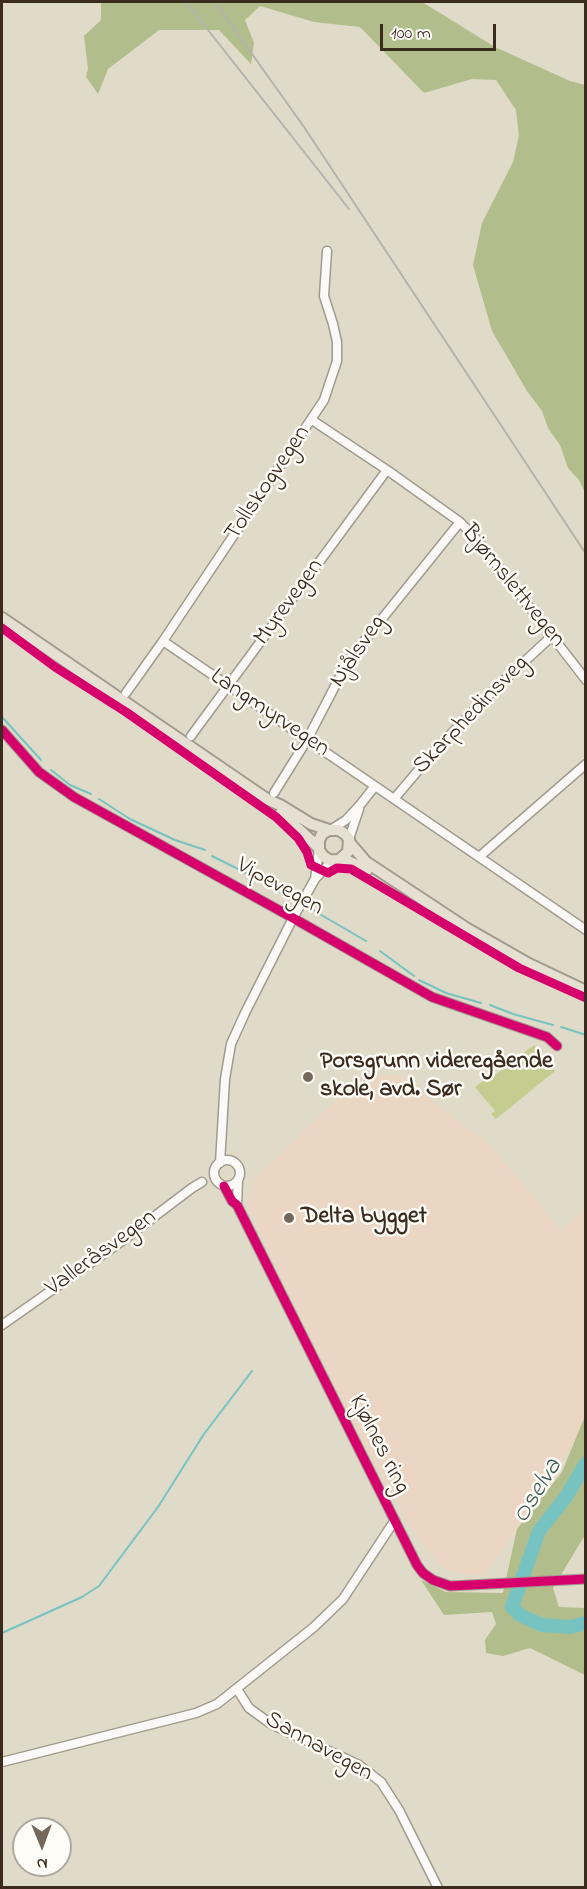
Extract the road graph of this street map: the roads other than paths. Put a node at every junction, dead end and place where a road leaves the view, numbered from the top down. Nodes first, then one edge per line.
1 (327, 251) dead end
2 (312, 420) junction
3 (387, 470) junction
4 (460, 522) junction
5 (2, 618) edge
6 (552, 636) junction
7 (163, 641) junction
8 (585, 680) edge
9 (228, 687) junction
10 (126, 693) dead end
11 (2, 730) edge
12 (191, 736) dead end
13 (307, 740) junction
14 (585, 765) edge
15 (375, 786) junction
16 (271, 796) junction
17 (394, 799) junction
18 (360, 806) junction
19 (330, 829) junction
20 (349, 841) junction
21 (319, 849) junction
22 (479, 857) junction
23 (336, 860) junction
24 (315, 879) junction
25 (293, 918) junction
26 (466, 928) junction
27 (585, 930) edge
28 (547, 973) junction
29 (585, 984) edge
30 (585, 991) edge
31 (557, 1046) dead end
32 (222, 1143) junction
33 (230, 1162) junction
34 (219, 1163) junction
35 (238, 1180) junction
36 (202, 1182) dead end
37 (224, 1186) junction
38 (237, 1205) junction
39 (2, 1325) edge
40 (395, 1520) junction
41 (585, 1579) edge
42 (237, 1689) junction
43 (2, 1762) edge
44 (438, 1887) edge

1 - 2 street, Tollskogvegen
2 - 3 street, Bjørnslettvegen
2 - 7 street, Tollskogvegen
3 - 4 street, Bjørnslettvegen
3 - 9 street, Myrevegen
4 - 6 street, Bjørnslettvegen
4 - 13 street, Njålsveg
5 - 16 main road
6 - 8 street, Bjørnslettvegen
6 - 17 street, Skarphedinsveg
7 - 9 street, Langmyrvegen
7 - 10 street, Tollskogvegen
9 - 12 street, Myrevegen
9 - 13 street, Langmyrvegen
11 - 25 street, Vipevegen
13 - 15 street, Langmyrvegen
13 - 16 street, Njålsveg
14 - 22 street
15 - 17 street, Langmyrvegen
15 - 18 street
16 - 19 main road
16 - 21 main road
17 - 22 street, Langmyrvegen
18 - 19 street
18 - 20 street
19 - 20 main road
19 - 21 main road
20 - 23 main road
20 - 26 main road
21 - 23 main road
21 - 24 street
22 - 27 street, Langmyrvegen
23 - 24 street
23 - 26 main road
24 - 25 street
25 - 31 street, Vipevegen
25 - 32 street
26 - 28 main road
28 - 29 main road
28 - 30 main road
32 - 33 street
32 - 34 street
33 - 34 street
33 - 35 street
34 - 37 street
35 - 37 street
35 - 38 street, Kjølnes ring
36 - 39 street, Valleråsvegen
37 - 38 street, Kjølnes ring
38 - 40 street, Kjølnes ring
40 - 41 street, Kjølnes ring
40 - 42 street
42 - 43 street
42 - 44 street, Sannavegen

